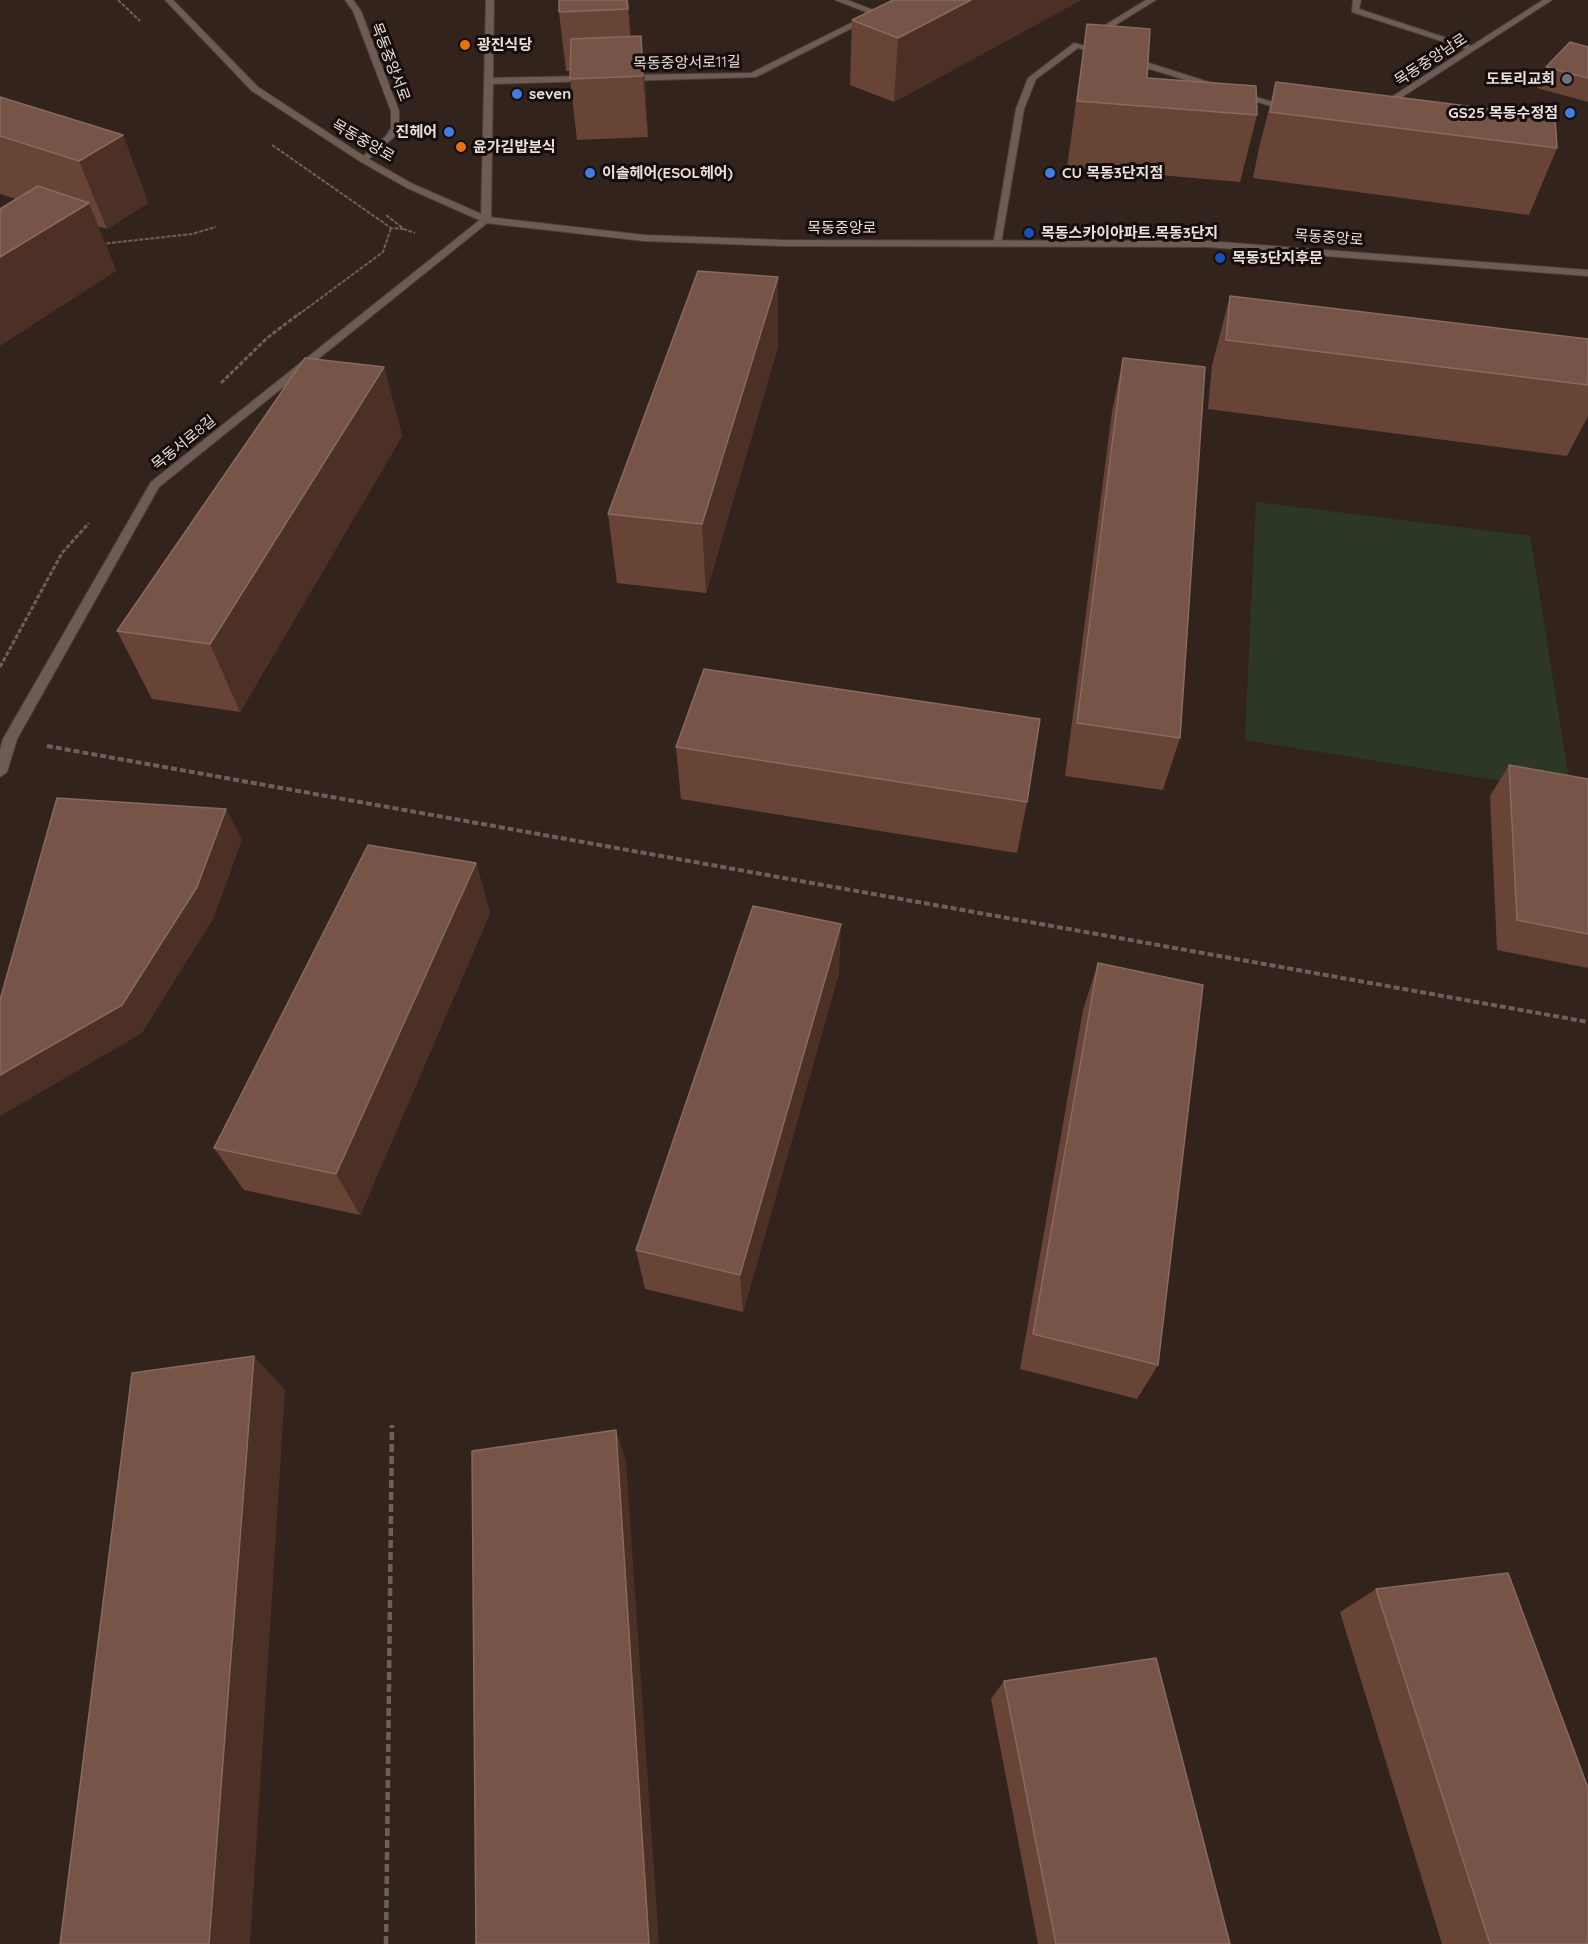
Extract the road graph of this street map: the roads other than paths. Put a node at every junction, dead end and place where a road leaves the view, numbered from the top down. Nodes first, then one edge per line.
1 (169, 0) edge
2 (349, 0) edge
3 (490, 0) edge
4 (839, 0) edge
5 (903, 0) edge
6 (1152, 0) edge
7 (1358, 0) edge
8 (1548, 0) edge
9 (877, 13) junction
10 (1077, 45) junction
11 (1473, 49) junction
12 (1111, 55) edge
13 (1123, 58) edge
14 (597, 78) edge
15 (609, 78) edge
16 (490, 81) junction
17 (1375, 109) edge
18 (1303, 113) edge
19 (364, 160) junction
20 (486, 220) junction
21 (996, 243) junction
22 (1588, 273) edge
23 (0, 772) edge

1 - 19 street, 목동중앙로
2 - 19 street, 목동중앙서로
3 - 16 street
4 - 9 street
5 - 9 street, 목동중앙서로11길
6 - 10 street
7 - 11 street
8 - 11 street, 목동중앙남로
9 - 15 street, 목동중앙서로11길
10 - 12 street
10 - 21 street
11 - 17 street, 목동중앙남로
13 - 18 street
14 - 16 street
16 - 20 street
19 - 20 street, 목동중앙로
20 - 21 street, 목동중앙로
20 - 23 street, 목동서로8길
21 - 22 street, 목동중앙로

